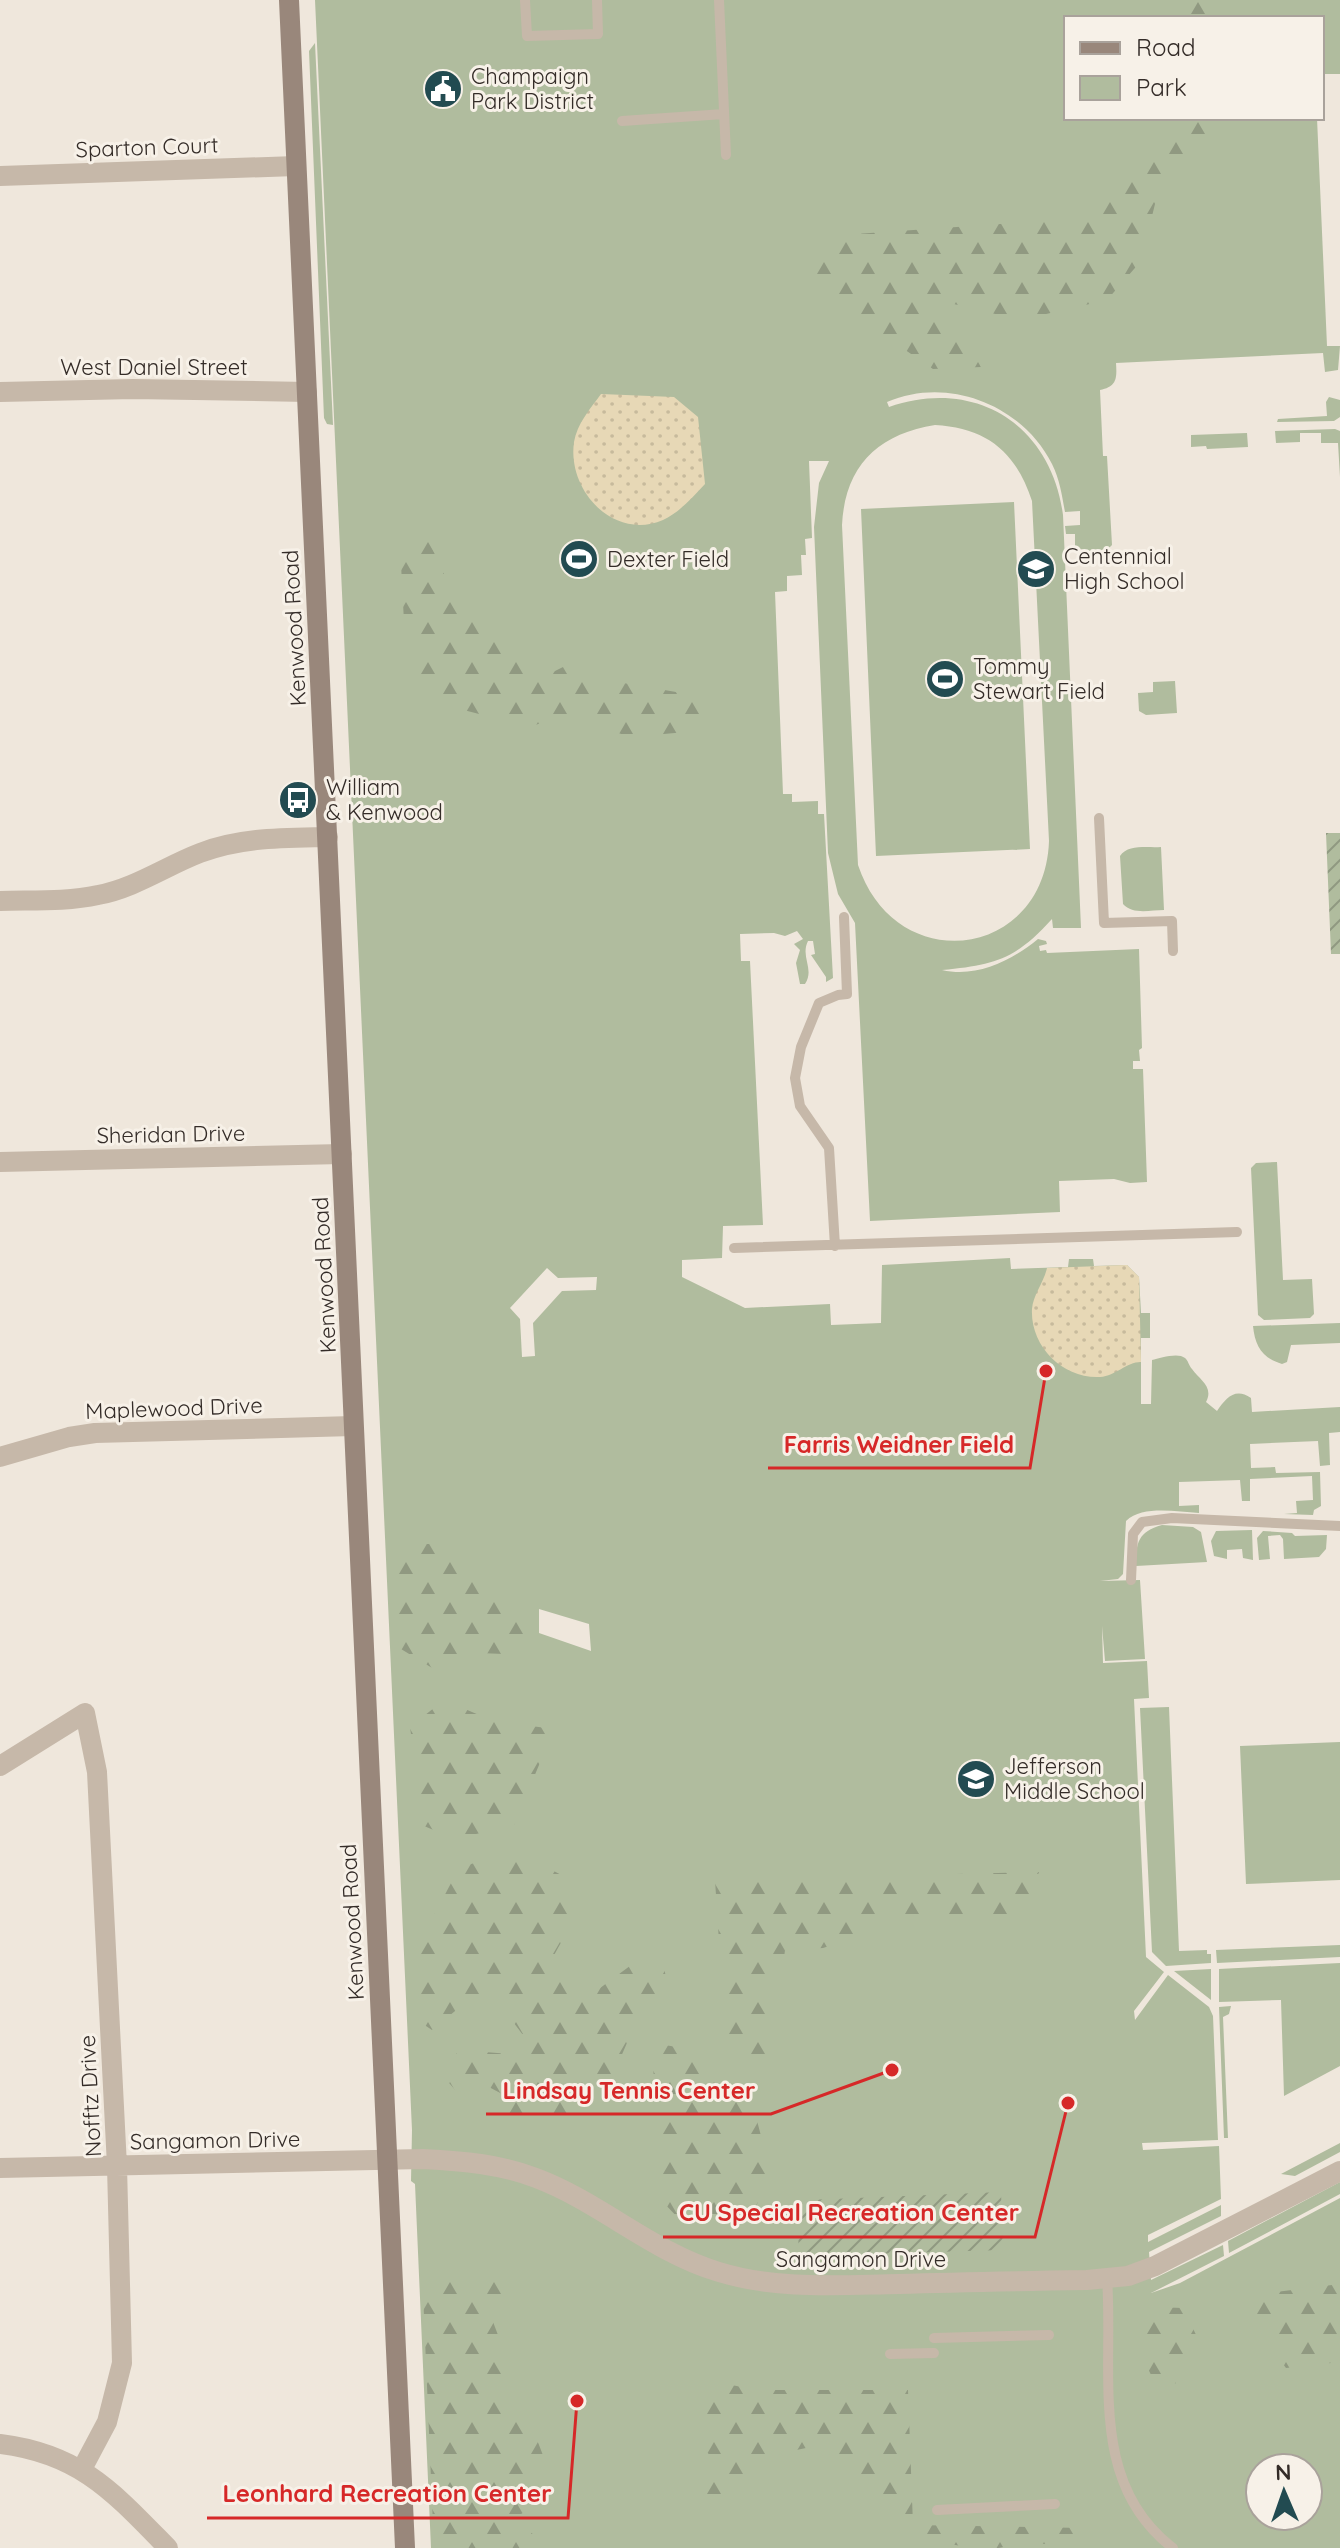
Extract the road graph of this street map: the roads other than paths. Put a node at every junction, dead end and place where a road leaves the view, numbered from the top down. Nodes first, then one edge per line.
1 (289, 0) edge
2 (525, 0) edge
3 (597, 0) edge
4 (719, 0) edge
5 (724, 114) junction
6 (622, 121) dead end
7 (726, 155) dead end
8 (296, 166) junction
9 (0, 176) edge
10 (0, 392) edge
11 (307, 392) junction
12 (1099, 818) dead end
13 (328, 837) junction
14 (0, 901) edge
15 (844, 917) dead end
16 (1173, 951) dead end
17 (342, 1154) junction
18 (0, 1162) edge
19 (1237, 1232) dead end
20 (835, 1246) junction
21 (734, 1248) dead end
22 (353, 1426) junction
23 (0, 1457) edge
24 (1340, 1526) edge
25 (1131, 1580) dead end
26 (0, 1766) edge
27 (387, 2161) junction
28 (117, 2166) junction
29 (0, 2168) edge
30 (1340, 2171) edge
31 (1107, 2278) junction
32 (1049, 2335) dead end
33 (934, 2338) dead end
34 (934, 2353) dead end
35 (890, 2354) dead end
36 (0, 2444) edge
37 (82, 2469) junction
38 (1055, 2504) dead end
39 (937, 2510) dead end
40 (168, 2548) edge
41 (405, 2548) edge
42 (1173, 2548) edge

1 - 8 street, Kenwood Road
2 - 3 lane
4 - 5 lane
5 - 6 lane
5 - 7 lane
8 - 9 street, Sparton Court
8 - 11 street, Kenwood Road
10 - 11 street, West Daniel Street
11 - 13 street, Kenwood Road
12 - 16 lane
13 - 14 street
13 - 17 street, Kenwood Road
15 - 20 lane
17 - 18 street, Sheridan Drive
17 - 22 street, Kenwood Road
19 - 20 lane
20 - 21 lane
22 - 23 street, Maplewood Drive
22 - 27 street, Kenwood Road
24 - 25 lane
26 - 28 street, Nofftz Drive
27 - 28 street, Sangamon Drive
27 - 31 street, Sangamon Drive
27 - 41 street, Kenwood Road
28 - 29 street, Sangamon Drive
28 - 37 street, Nofftz Drive
30 - 31 street, Sangamon Drive
31 - 42 lane
32 - 33 lane
34 - 35 lane
36 - 37 street
37 - 40 street
38 - 39 lane

